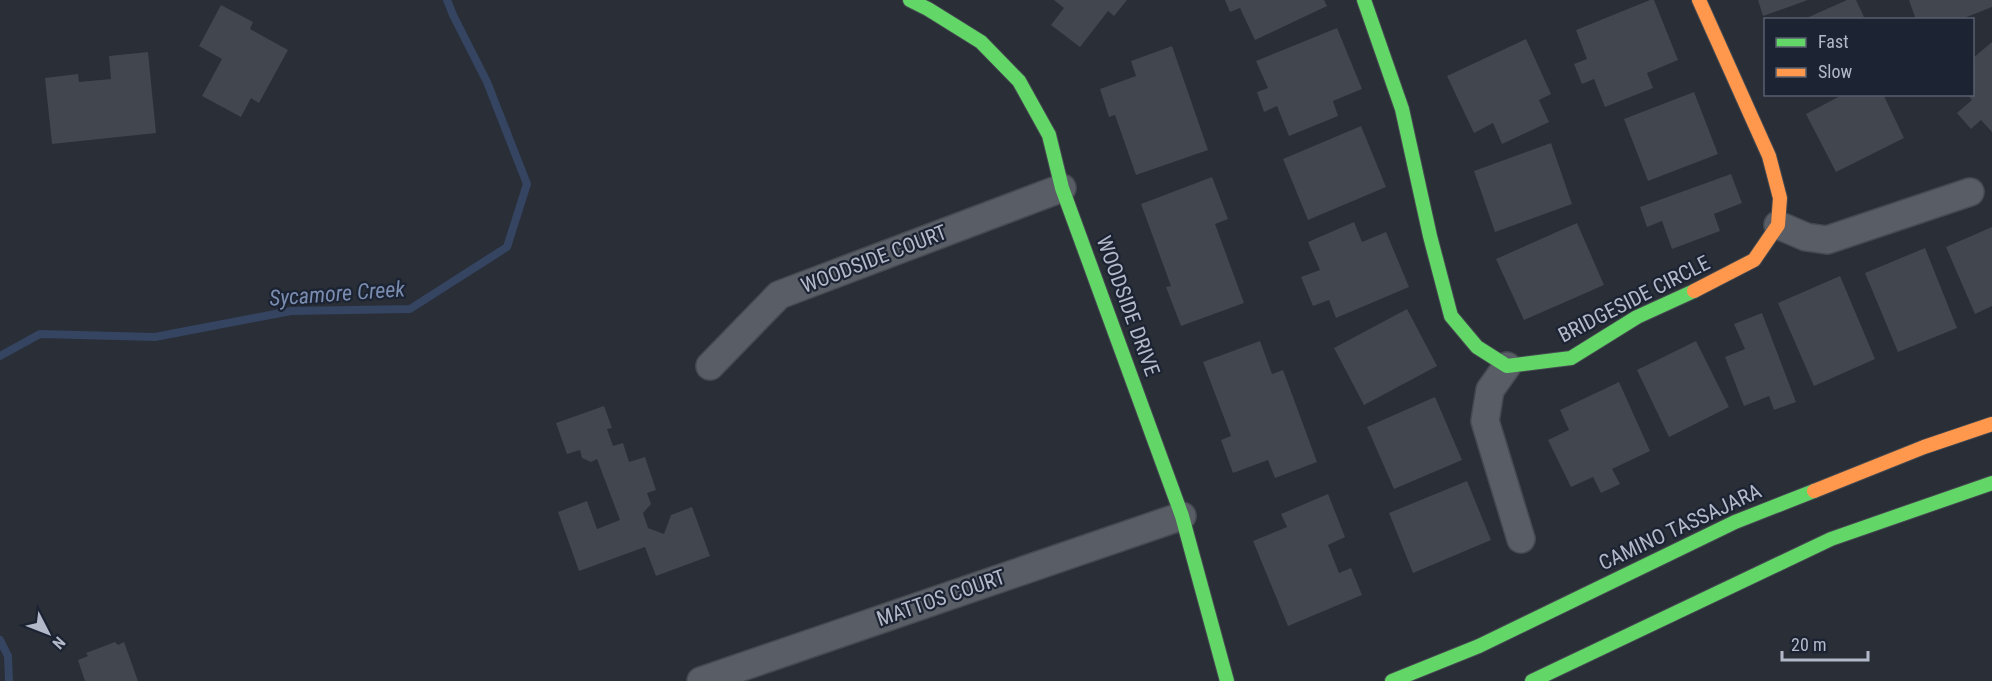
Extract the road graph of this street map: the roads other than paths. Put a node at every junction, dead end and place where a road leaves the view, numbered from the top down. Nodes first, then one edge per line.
1 (910, 0) edge
2 (1364, 0) edge
3 (1699, 0) edge
4 (1062, 188) junction
5 (1970, 192) dead end
6 (1778, 225) junction
7 (710, 366) dead end
8 (1507, 366) junction
9 (1992, 424) edge
10 (1992, 483) edge
11 (1182, 516) junction
12 (1521, 539) dead end
13 (701, 681) edge
14 (1227, 681) edge
15 (1392, 681) edge
16 (1532, 681) edge

1 - 4 street, WOODSIDE DRIVE
2 - 8 street
3 - 6 street
4 - 7 street, WOODSIDE COURT
4 - 11 street, WOODSIDE DRIVE
5 - 6 street
6 - 8 street, BRIDGESIDE CIRCLE
8 - 12 street
9 - 15 street, CAMINO TASSAJARA
10 - 16 street
11 - 13 street, MATTOS COURT
11 - 14 street, WOODSIDE DRIVE

